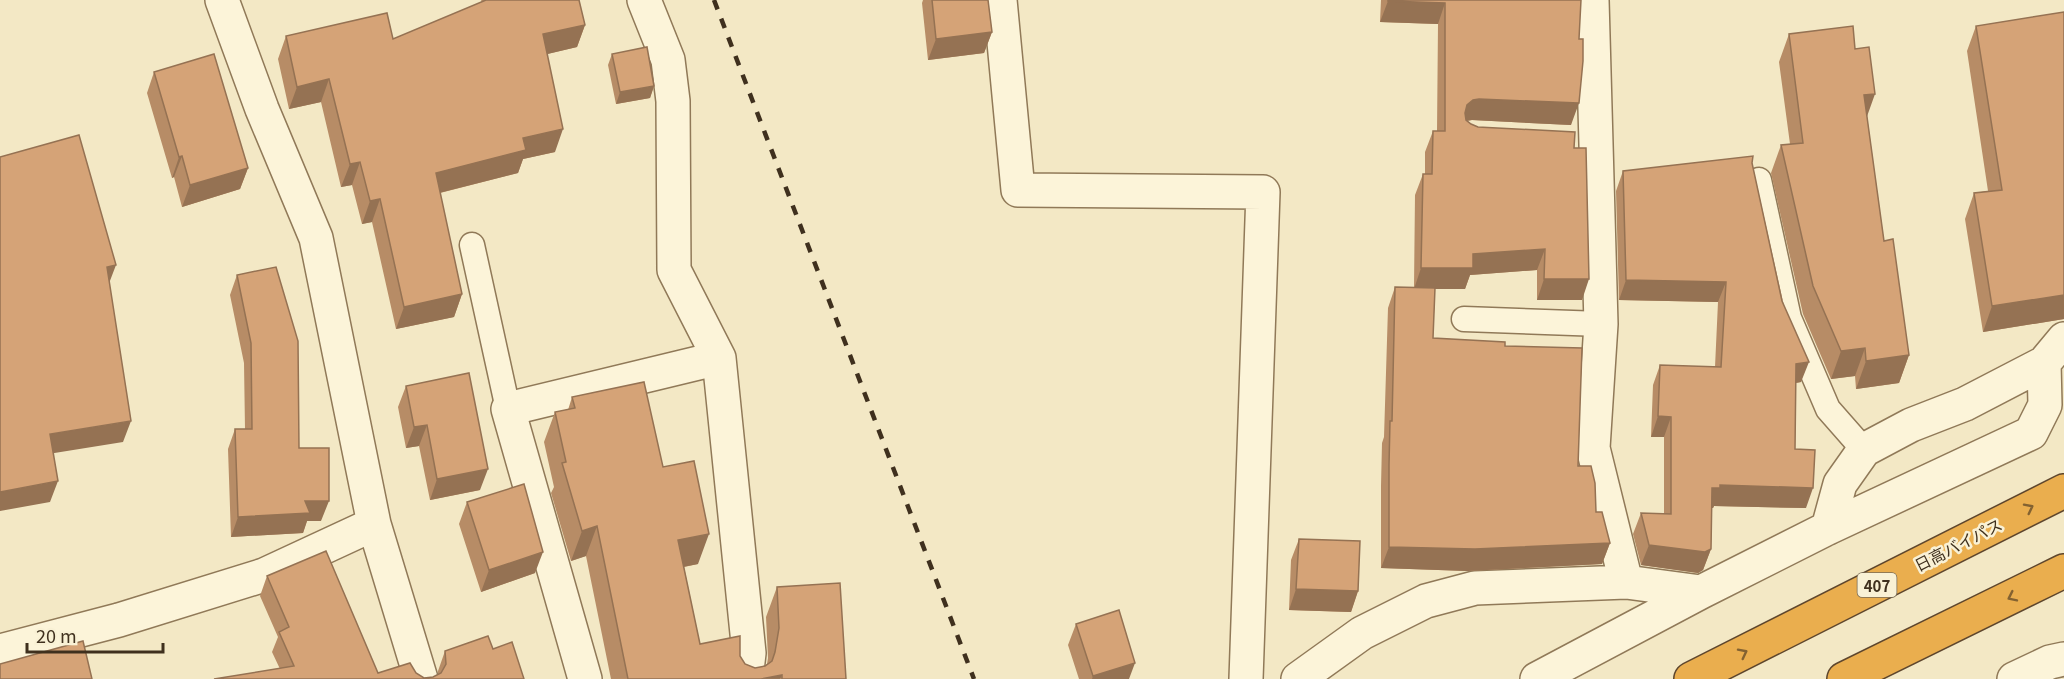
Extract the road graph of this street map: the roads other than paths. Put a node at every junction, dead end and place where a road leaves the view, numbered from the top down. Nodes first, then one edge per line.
1 (222, 0) edge
2 (644, 0) edge
3 (1000, 0) edge
4 (1592, 0) edge
5 (1759, 180) dead end
6 (472, 245) dead end
7 (1464, 319) dead end
8 (1601, 324) junction
9 (2054, 351) edge
10 (719, 358) junction
11 (508, 409) junction
12 (1864, 450) junction
13 (2064, 491) edge
14 (374, 524) junction
15 (1828, 528) junction
16 (2064, 571) edge
17 (1626, 582) junction
18 (1701, 592) junction
19 (0, 651) edge
20 (2064, 659) edge
21 (421, 679) edge
22 (585, 679) edge
23 (746, 679) edge
24 (1246, 679) edge
25 (1298, 679) edge
26 (1538, 679) edge
27 (1690, 679) edge
28 (1845, 679) edge
29 (2014, 679) edge

1 - 14 street
2 - 10 street
3 - 24 street
4 - 8 street
5 - 12 lane
6 - 11 lane
7 - 8 lane
8 - 17 street
9 - 12 street
9 - 15 street
10 - 11 street
10 - 23 street
11 - 22 street
12 - 15 street
27 -> 13 highway, 日高バイパス / 407
14 - 19 street
14 - 21 street
15 - 18 street
16 -> 28 highway
17 - 18 street
17 - 25 street
18 - 26 street
20 - 29 street

